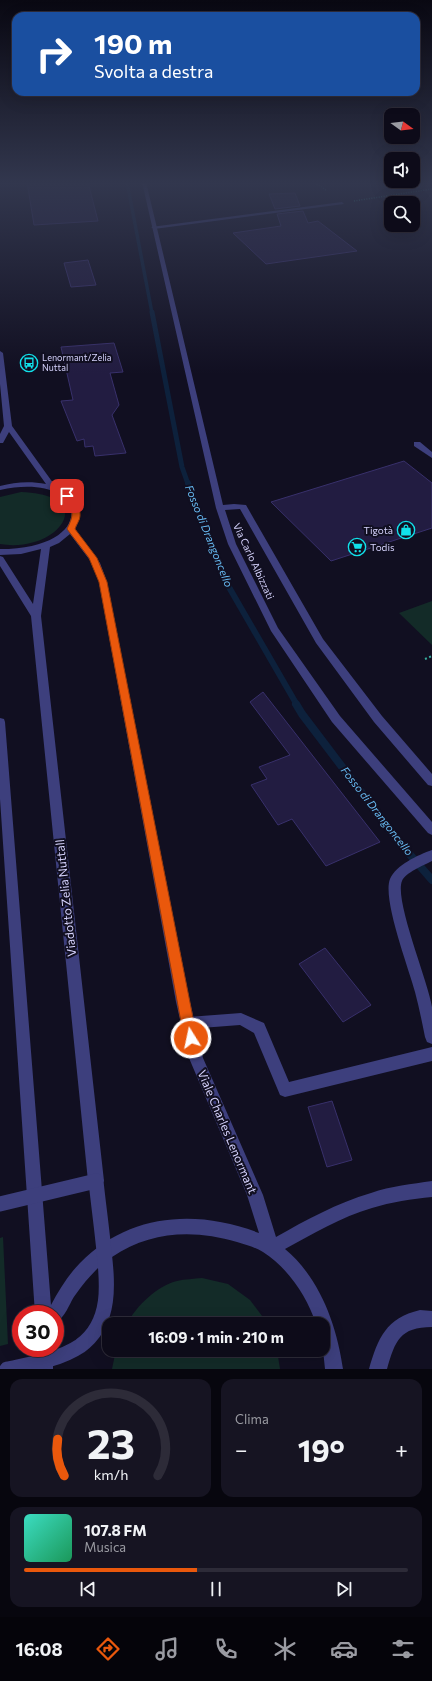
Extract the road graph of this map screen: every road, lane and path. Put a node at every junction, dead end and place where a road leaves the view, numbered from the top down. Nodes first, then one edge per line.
1 (159, 246) edge
2 (0, 353) edge
3 (8, 426) junction
4 (0, 441) edge
5 (417, 444) dead end
6 (432, 456) edge
7 (0, 488) edge
8 (53, 489) junction
9 (220, 508) junction
10 (71, 529) junction
11 (46, 545) junction
12 (0, 552) edge
13 (0, 559) edge
14 (36, 616) junction
15 (432, 656) edge
16 (425, 659) dead end
17 (0, 722) edge
18 (432, 782) edge
19 (432, 830) edge
20 (432, 855) edge
21 (188, 1023) junction
22 (432, 1036) edge
23 (432, 1054) edge
24 (96, 1181) junction
25 (432, 1189) edge
26 (0, 1204) edge
27 (272, 1248) junction
28 (42, 1305) edge
29 (59, 1305) edge
30 (432, 1319) edge
31 (44, 1357) edge
32 (7, 1369) edge
33 (44, 1369) edge
34 (334, 1369) edge
35 (378, 1369) edge

1 - 9 street, Via Carlo Albizzati
2 - 3 street
3 - 4 street
3 - 8 street
5 - 6 street
7 - 8 street
8 - 10 street
9 - 18 street
9 - 19 street, Via Carlo Albizzati
10 - 11 street
10 - 21 street, Viale Charles Lenormant
11 - 12 street
11 - 14 street, Viadotto Zelia Nuttall
13 - 14 street, Viadotto Zelia Nuttall
14 - 24 street, Viadotto Zelia Nuttall
15 - 16 path
17 - 28 street
20 - 22 street
21 - 23 street
21 - 27 street, Viale Charles Lenormant
24 - 26 street, bridge
24 - 32 street, Viadotto Zelia Nuttall, bridge
25 - 27 street
27 - 29 street, Viale Charles Lenormant
27 - 34 street, Viale Charles Lenormant
30 - 35 street
31 - 33 street

